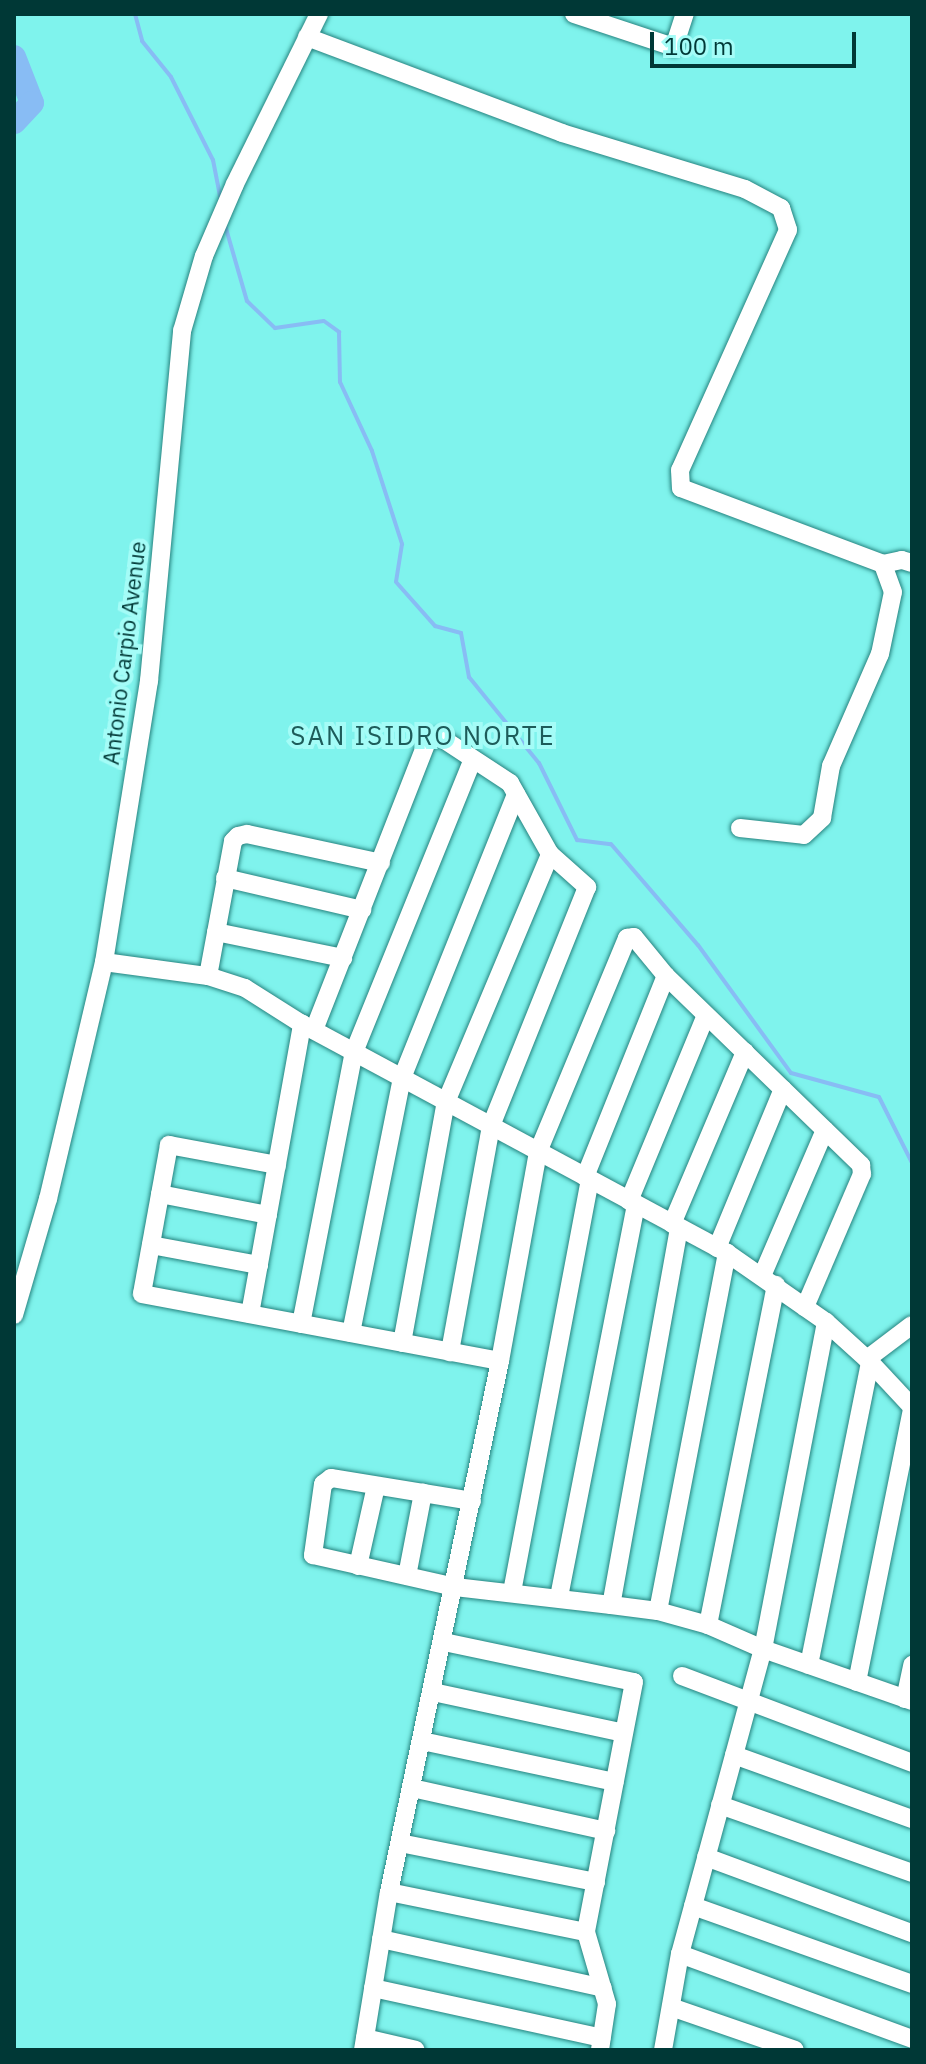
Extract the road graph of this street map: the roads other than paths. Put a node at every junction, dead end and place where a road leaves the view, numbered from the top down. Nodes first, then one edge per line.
1 (319, 14) edge
2 (574, 14) edge
3 (685, 14) edge
4 (307, 37) junction
5 (912, 563) edge
6 (883, 564) junction
7 (473, 759) junction
8 (516, 794) junction
9 (740, 828) dead end
10 (550, 854) junction
11 (381, 863) junction
12 (225, 878) junction
13 (362, 910) junction
14 (216, 932) junction
15 (343, 958) junction
16 (104, 962) junction
17 (208, 976) junction
18 (666, 976) junction
19 (706, 1015) junction
20 (308, 1027) junction
21 (354, 1052) junction
22 (745, 1052) junction
23 (402, 1078) junction
24 (783, 1089) junction
25 (446, 1102) junction
26 (491, 1126) junction
27 (825, 1130) junction
28 (538, 1152) junction
29 (277, 1165) junction
30 (587, 1178) junction
31 (160, 1194) junction
32 (633, 1203) junction
33 (268, 1215) junction
34 (675, 1226) junction
35 (151, 1245) junction
36 (722, 1251) junction
37 (259, 1265) junction
38 (769, 1280) junction
39 (805, 1307) junction
40 (250, 1314) junction
41 (14, 1315) edge
42 (826, 1322) junction
43 (301, 1324) junction
44 (912, 1325) edge
45 (351, 1333) junction
46 (402, 1343) junction
47 (450, 1352) junction
48 (500, 1361) junction
49 (868, 1361) junction
50 (910, 1402) edge
51 (376, 1486) junction
52 (423, 1493) junction
53 (472, 1501) junction
54 (358, 1566) junction
55 (407, 1576) junction
56 (455, 1587) junction
57 (512, 1592) junction
58 (559, 1597) junction
59 (611, 1605) junction
60 (658, 1611) junction
61 (708, 1625) junction
62 (444, 1642) junction
63 (763, 1649) junction
64 (809, 1665) junction
65 (912, 1665) edge
66 (682, 1676) dead end
67 (857, 1682) junction
68 (433, 1692) junction
69 (908, 1700) edge
70 (749, 1701) junction
71 (624, 1733) junction
72 (422, 1741) junction
73 (734, 1755) junction
74 (912, 1763) edge
75 (615, 1782) junction
76 (412, 1788) junction
77 (720, 1805) junction
78 (912, 1819) edge
79 (606, 1831) junction
80 (400, 1843) junction
81 (706, 1857) junction
82 (912, 1873) edge
83 (596, 1882) junction
84 (389, 1892) junction
85 (693, 1906) junction
86 (586, 1932) junction
87 (912, 1933) edge
88 (381, 1939) junction
89 (680, 1954) junction
90 (912, 1984) edge
91 (373, 1988) junction
92 (603, 1988) junction
93 (671, 2007) junction
94 (912, 2039) edge
95 (364, 2044) edge
96 (601, 2044) edge
97 (416, 2050) edge
98 (663, 2050) edge
99 (795, 2050) edge

1 - 4 street, Antonio Carpio Avenue
2 - 3 street
4 - 6 street
4 - 16 street, Antonio Carpio Avenue
5 - 6 street
6 - 9 street
7 - 8 street
7 - 11 street
7 - 21 street
8 - 10 street
8 - 23 street
10 - 25 street
10 - 26 street
11 - 12 street
11 - 13 street
12 - 13 street
12 - 14 street
13 - 15 street
14 - 15 street
14 - 17 street
15 - 20 street
16 - 17 street
16 - 41 street, Antonio Carpio Avenue
17 - 20 street
18 - 19 street
18 - 28 street
18 - 30 street
19 - 22 street
19 - 32 street
20 - 21 street
20 - 29 street
21 - 23 street
21 - 43 street
22 - 24 street
22 - 34 street
23 - 25 street
23 - 45 street
24 - 27 street
24 - 36 street
25 - 26 street
25 - 46 street
26 - 28 street
26 - 47 street
27 - 38 street
27 - 39 street
28 - 30 street
28 - 48 street
29 - 31 street
29 - 33 street
30 - 32 street
30 - 57 street
31 - 33 street
31 - 35 street
32 - 34 street
32 - 58 street
33 - 37 street
34 - 36 street
34 - 59 street
35 - 37 street
35 - 40 street
36 - 38 street
36 - 60 street
37 - 40 street
38 - 39 street
38 - 61 street
39 - 42 street
40 - 43 street
42 - 49 street
42 - 63 street
43 - 45 street
44 - 49 street
45 - 46 street
46 - 47 street
47 - 48 street
48 - 53 street
49 - 50 street
49 - 64 street
50 - 67 street
51 - 52 street
51 - 54 street
51 - 54 street
52 - 53 street
52 - 55 street
53 - 56 street
54 - 55 street
55 - 56 street
56 - 57 street
56 - 62 street
57 - 58 street
58 - 59 street
59 - 60 street
60 - 61 street
61 - 63 street
62 - 68 street
62 - 71 street
63 - 64 street
63 - 70 street
64 - 67 street
65 - 69 street
66 - 70 street
67 - 69 street
68 - 71 street
68 - 72 street
70 - 73 street
70 - 74 street
71 - 75 street
72 - 75 street
72 - 76 street
73 - 77 street
73 - 78 street
75 - 79 street
76 - 79 street
76 - 80 street
77 - 81 street
77 - 82 street
79 - 83 street
80 - 83 street
80 - 84 street
81 - 85 street
81 - 87 street
83 - 86 street
84 - 86 street
84 - 88 street
85 - 89 street
85 - 90 street
86 - 92 street
88 - 91 street
88 - 92 street
89 - 93 street
89 - 94 street
91 - 95 street
91 - 96 street
92 - 96 street
93 - 98 street
93 - 99 street
95 - 97 street

